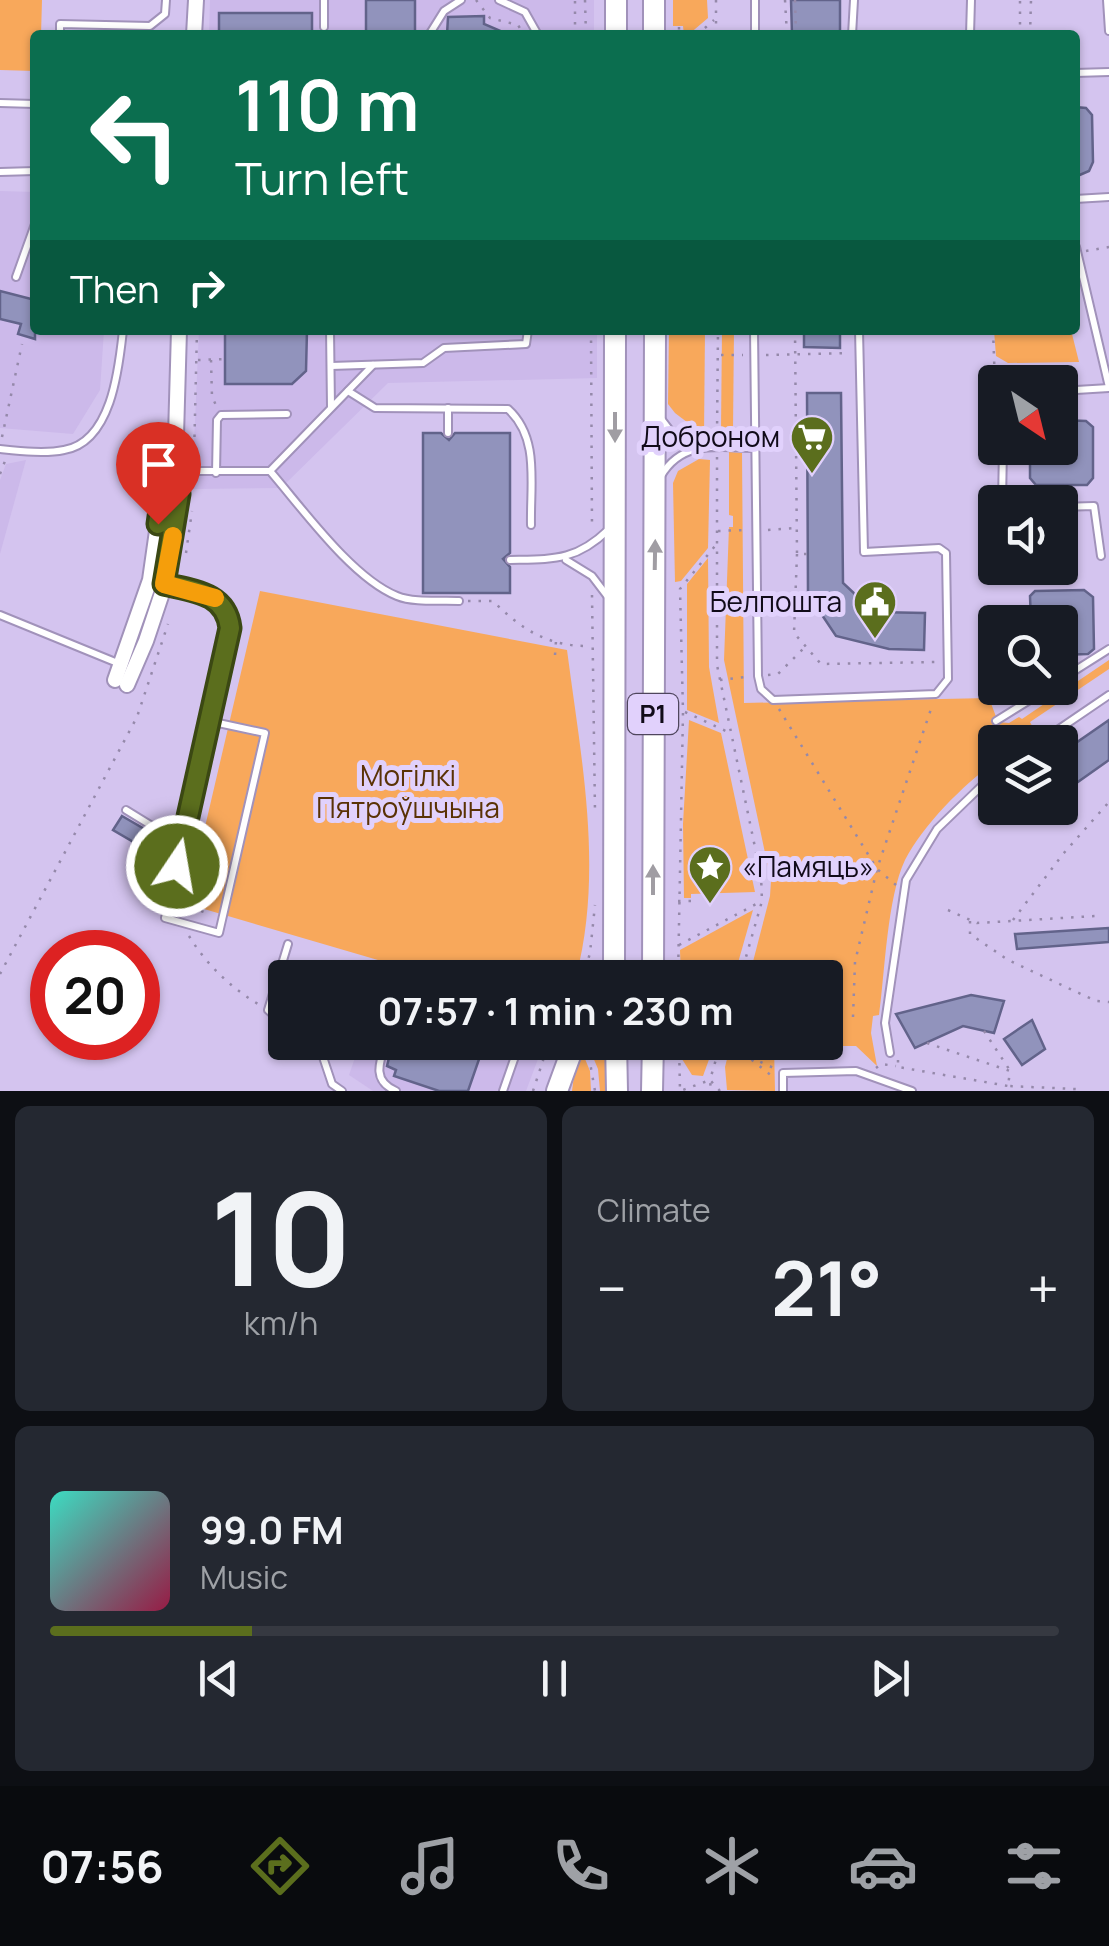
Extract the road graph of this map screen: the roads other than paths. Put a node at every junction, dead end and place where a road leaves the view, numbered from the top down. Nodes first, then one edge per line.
1 (166, 0) edge
2 (196, 0) edge
3 (324, 0) edge
4 (461, 0) edge
5 (499, 0) edge
6 (616, 0) edge
7 (654, 0) edge
8 (755, 0) edge
9 (854, 0) edge
10 (971, 0) edge
11 (1107, 0) edge
12 (324, 27) dead end
13 (60, 30) edge
14 (194, 30) edge
15 (431, 30) edge
16 (535, 30) edge
17 (616, 30) edge
18 (654, 30) edge
19 (755, 30) edge
20 (852, 30) edge
21 (970, 30) edge
22 (1109, 31) edge
23 (1109, 72) edge
24 (1080, 73) edge
25 (0, 104) edge
26 (30, 104) edge
27 (30, 171) edge
28 (0, 172) edge
29 (1109, 197) edge
30 (1080, 199) edge
31 (30, 238) edge
32 (1080, 267) edge
33 (16, 277) dead end
34 (122, 335) edge
35 (179, 335) edge
36 (330, 335) edge
37 (527, 335) edge
38 (615, 335) edge
39 (655, 335) edge
40 (754, 335) edge
41 (859, 335) edge
42 (373, 365) junction
43 (330, 366) junction
44 (1109, 388) edge
45 (1078, 390) edge
46 (348, 392) junction
47 (656, 400) junction
48 (331, 408) junction
49 (448, 408) junction
50 (286, 414) dead end
51 (448, 433) dead end
52 (700, 446) junction
53 (754, 448) junction
54 (3, 449) edge
55 (175, 470) junction
56 (270, 471) junction
57 (216, 473) junction
58 (656, 492) junction
59 (1078, 507) edge
60 (614, 520) junction
61 (531, 525) dead end
62 (1101, 556) dead end
63 (565, 559) junction
64 (510, 560) dead end
65 (157, 582) junction
66 (459, 601) road end
67 (614, 606) junction
68 (0, 615) edge
69 (1109, 649) edge
70 (128, 668) junction
71 (1078, 669) edge
72 (121, 683) dead end
73 (1109, 695) edge
74 (1022, 705) edge
75 (209, 721) junction
76 (996, 721) dead end
77 (1065, 725) edge
78 (978, 789) edge
79 (126, 810) dead end
80 (183, 839) junction
81 (614, 926) junction
82 (288, 944) dead end
83 (283, 960) edge
84 (604, 960) edge
85 (614, 960) edge
86 (653, 960) edge
87 (894, 1053) road end
88 (324, 1060) edge
89 (380, 1060) edge
90 (514, 1060) edge
91 (574, 1060) edge
92 (616, 1060) edge
93 (652, 1060) edge
94 (783, 1088) edge
95 (342, 1091) edge
96 (396, 1091) edge
97 (504, 1091) edge
98 (557, 1091) edge
99 (617, 1091) edge
100 (652, 1091) edge
101 (912, 1091) edge

1 - 13 lane
2 - 14 street
3 - 12 lane
4 - 15 lane
5 - 16 lane
6 - 17 main road
7 - 18 main road
8 - 19 lane
9 - 20 lane
10 - 21 lane
11 - 22 lane
23 - 24 lane
25 - 26 lane
27 - 28 lane
29 - 30 lane
31 - 33 lane
32 - 44 lane
34 - 54 lane
35 - 55 street
36 - 43 lane
37 - 42 lane
38 -> 60 main road, Р1
39 - 47 main road, Р1
40 - 53 lane
41 - 53 lane
42 - 43 lane
42 - 46 lane
43 - 48 lane
44 - 45 lane
46 - 48 lane
46 - 49 lane
47 - 52 lane
47 - 58 main road, Р1
48 - 56 lane
49 - 51 lane
49 - 61 lane
50 - 57 lane
52 - 53 lane
52 - 58 lane
55 - 57 lane
55 - 65 street
56 - 57 lane
56 - 66 lane
86 -> 58 main road, Р1
59 - 62 lane
60 - 63 lane
60 - 67 main road, Р1
63 - 64 lane
63 - 67 lane
65 - 70 street
65 - 75 lane
67 - 81 main road, Р1
68 - 70 lane
69 - 71 lane
70 - 72 street
73 - 77 lane
74 - 76 lane
75 - 80 lane
75 - 80 lane
78 - 87 lane
79 - 80 lane
81 - 84 main road, Р1
81 - 85 main road
82 - 83 lane
88 - 95 lane
89 - 96 lane
90 - 97 lane
91 - 98 main road
92 - 99 main road
93 - 100 main road
94 - 101 lane

